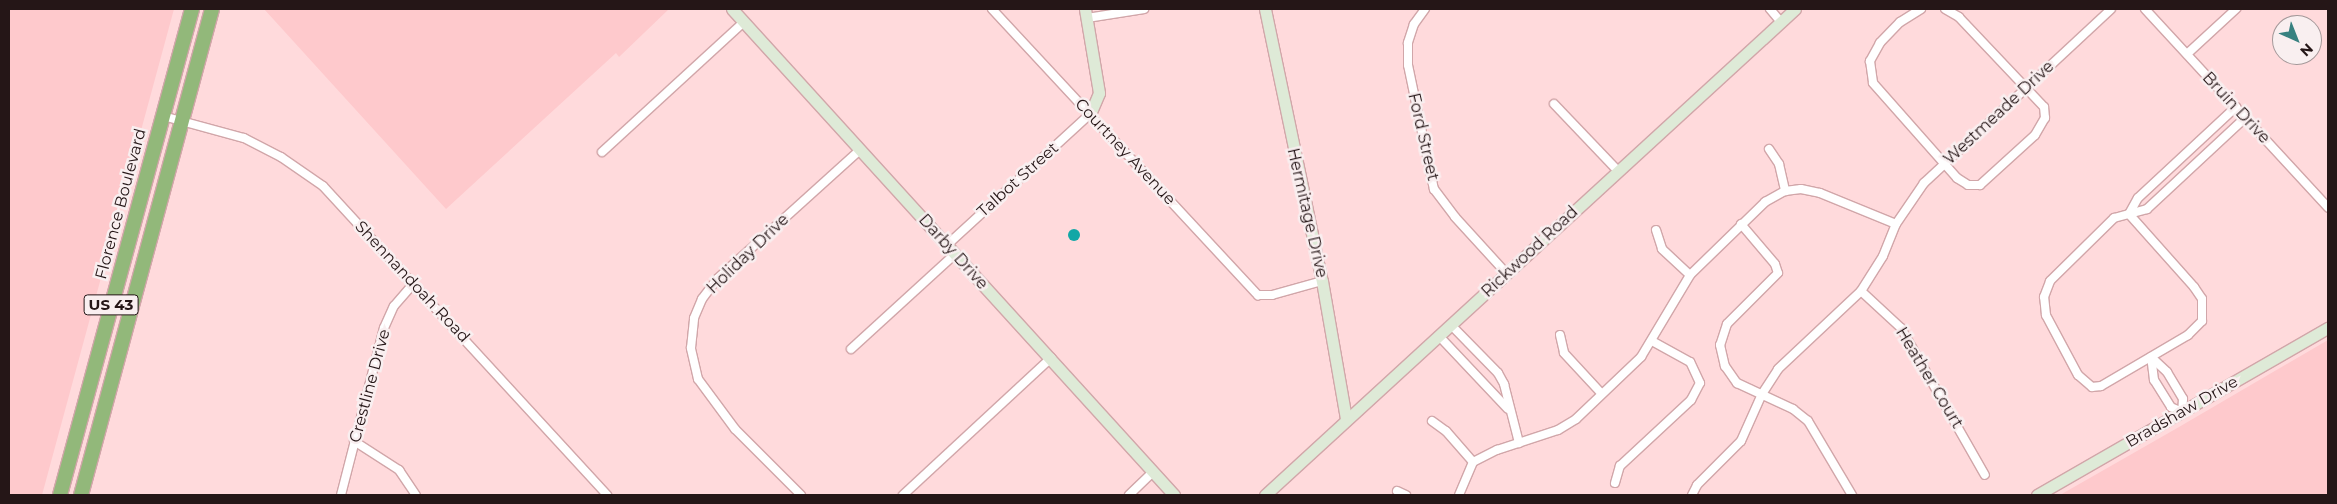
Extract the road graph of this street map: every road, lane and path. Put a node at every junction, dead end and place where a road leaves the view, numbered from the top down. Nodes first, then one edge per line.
1 (192, 9) edge
2 (212, 9) edge
3 (732, 9) edge
4 (992, 9) edge
5 (1144, 9) edge
6 (1265, 9) edge
7 (1425, 9) edge
8 (1770, 9) edge
9 (1795, 9) edge
10 (1921, 9) edge
11 (1945, 9) edge
12 (2111, 9) edge
13 (2145, 9) edge
14 (2236, 9) edge
15 (1086, 13) edge
16 (744, 22) junction
17 (1781, 22) junction
18 (2187, 54) junction
19 (2025, 87) junction
20 (1554, 104) dead end
21 (2236, 107) junction
22 (1090, 114) junction
23 (163, 116) junction
24 (2245, 118) junction
25 (182, 120) junction
26 (1768, 149) dead end
27 (860, 150) junction
28 (602, 152) dead end
29 (1944, 165) junction
30 (1618, 171) junction
31 (1785, 191) junction
32 (2327, 204) edge
33 (2128, 214) junction
34 (1741, 224) junction
35 (1896, 224) junction
36 (1656, 230) dead end
37 (951, 250) junction
38 (1507, 274) junction
39 (1690, 275) junction
40 (1322, 280) junction
41 (413, 284) junction
42 (1861, 291) junction
43 (1451, 325) junction
44 (2328, 328) edge
45 (1560, 335) dead end
46 (1439, 336) junction
47 (1652, 341) junction
48 (851, 349) dead end
49 (2151, 357) junction
50 (1050, 358) junction
51 (1601, 393) junction
52 (1762, 394) junction
53 (1508, 409) junction
54 (2182, 412) junction
55 (1346, 418) junction
56 (1432, 422) dead end
57 (354, 441) junction
58 (1519, 443) junction
59 (1473, 462) junction
60 (1153, 472) junction
61 (1985, 475) dead end
62 (1615, 483) dead end
63 (1397, 490) dead end
64 (60, 495) edge
65 (81, 495) edge
66 (341, 495) edge
67 (416, 495) edge
68 (607, 495) edge
69 (801, 495) edge
70 (902, 495) edge
71 (1129, 495) edge
72 (1174, 495) edge
73 (1265, 495) edge
74 (1406, 495) edge
75 (1459, 495) edge
76 (1692, 495) edge
77 (1852, 495) edge
78 (2036, 495) edge

1 - 23 highway, Florence Boulevard / US 43
2 - 25 highway, US 43
3 - 16 main road, Darby Drive
4 - 22 street, Courtney Avenue
5 - 15 street
6 - 40 main road, Hermitage Drive
7 - 38 street, Ford Street
8 - 17 street
9 - 17 main road, Rickwood Road
10 - 29 street
11 - 19 street
12 - 19 street, Westmeade Drive
13 - 18 street, Bruin Drive
14 - 18 street
15 - 22 main road
16 - 27 main road, Darby Drive
16 - 28 street
17 - 30 main road, Rickwood Road
18 - 21 street, Bruin Drive
19 - 29 street, Westmeade Drive
19 - 29 street
20 - 30 street
21 - 24 street, Bruin Drive
21 - 33 street
22 - 37 street, Talbot Street
22 - 40 street, Courtney Avenue
23 - 25 street, Shennandoah Road
23 - 64 highway, Florence Boulevard / US 43
24 - 32 street, Bruin Drive
24 - 33 street
25 - 41 street, Shennandoah Road
25 - 65 highway, US 43
26 - 31 street
27 - 37 main road, Darby Drive
27 - 69 street, Holiday Drive
29 - 35 street, Westmeade Drive
30 - 38 main road, Rickwood Road
31 - 34 street
31 - 35 street
33 - 49 street
33 - 49 street
34 - 39 street
34 - 52 street
35 - 42 street, Westmeade Drive
36 - 39 street
37 - 48 street, Talbot Street
37 - 50 main road, Darby Drive
38 - 43 main road, Rickwood Road
39 - 47 street
40 - 55 main road, Hermitage Drive
41 - 57 street, Crestline Drive
41 - 68 street, Shennandoah Road
42 - 52 street, Westmeade Drive
42 - 61 street, Heather Court
43 - 46 main road, Rickwood Road
43 - 53 street
44 - 54 main road, Bradshaw Drive
45 - 51 street
46 - 53 street
46 - 55 main road, Rickwood Road
47 - 51 street
47 - 62 street
49 - 54 street
49 - 54 street
50 - 60 main road, Darby Drive
50 - 70 street
51 - 58 street
52 - 76 street, Westmeade Drive
52 - 77 street
53 - 58 street
54 - 78 main road, Bradshaw Drive
55 - 73 main road, Rickwood Road
56 - 59 street
57 - 66 street, Crestline Drive
57 - 67 street
58 - 59 street
59 - 75 street
60 - 71 street
60 - 72 main road, Darby Drive
63 - 74 street

